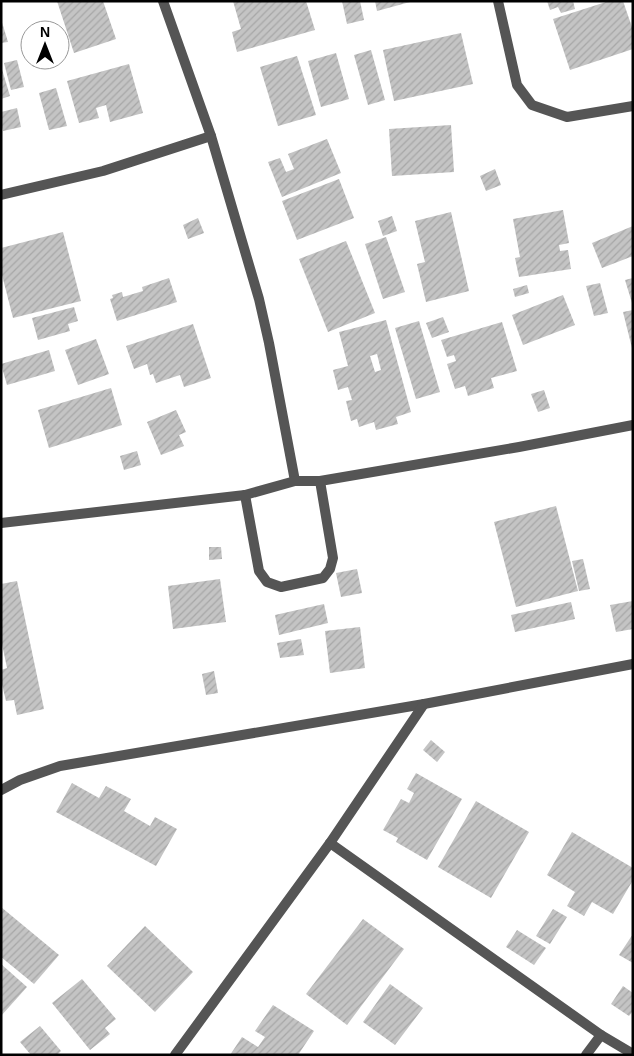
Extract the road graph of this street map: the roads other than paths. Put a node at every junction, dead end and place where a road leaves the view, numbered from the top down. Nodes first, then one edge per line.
1 (163, 1) edge
2 (498, 1) edge
3 (633, 106) edge
4 (211, 136) junction
5 (1, 195) edge
6 (633, 424) edge
7 (295, 481) junction
8 (320, 481) junction
9 (245, 495) junction
10 (1, 523) edge
11 (633, 664) edge
12 (424, 704) junction
13 (1, 790) edge
14 (330, 843) junction
15 (600, 1035) junction
16 (633, 1054) edge
17 (175, 1055) edge
18 (586, 1055) edge

1 - 4 street
2 - 3 street
4 - 5 street
4 - 7 street
6 - 8 street
7 - 8 street
7 - 9 street
8 - 9 street
9 - 10 street
11 - 12 street
12 - 13 street
12 - 14 street
14 - 15 street
14 - 17 street
15 - 16 street
15 - 18 street

